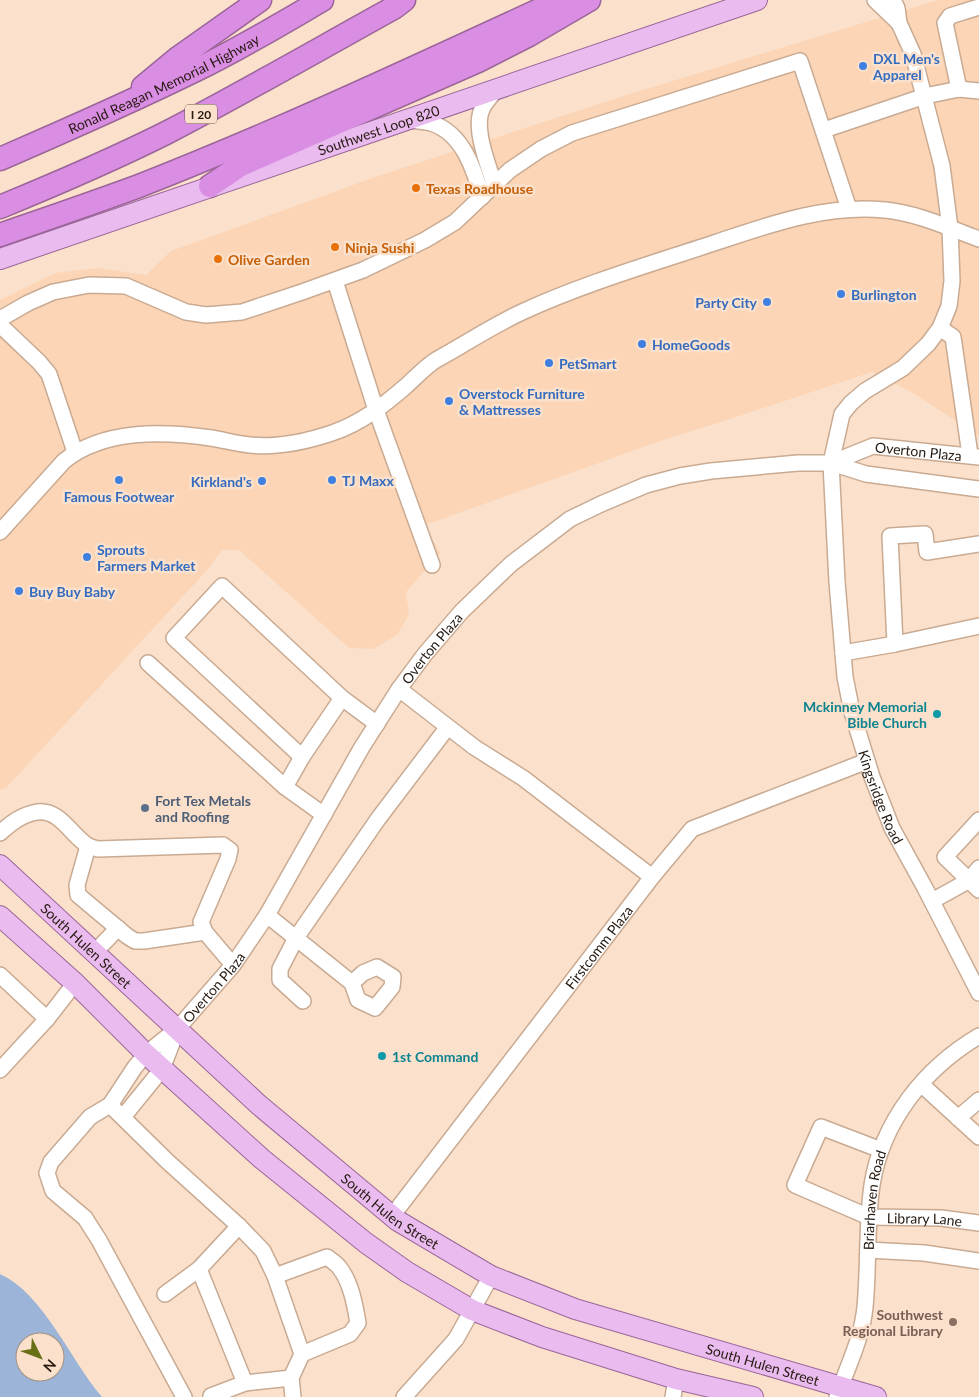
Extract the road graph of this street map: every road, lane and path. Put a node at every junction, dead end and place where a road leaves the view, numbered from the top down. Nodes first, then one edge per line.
1 (260, 0) edge
2 (322, 0) edge
3 (561, 0) edge
4 (590, 0) edge
5 (757, 0) edge
6 (875, 0) edge
7 (894, 0) edge
8 (404, 2) edge
9 (979, 7) edge
10 (899, 23) junction
11 (497, 88) junction
12 (959, 90) junction
13 (979, 91) edge
14 (925, 96) junction
15 (118, 107) junction
16 (406, 120) junction
17 (824, 130) junction
18 (0, 159) edge
19 (494, 184) junction
20 (210, 186) junction
21 (482, 197) junction
22 (0, 207) edge
23 (849, 209) junction
24 (950, 228) junction
25 (0, 236) edge
26 (979, 239) edge
27 (0, 259) edge
28 (335, 281) junction
29 (0, 319) edge
30 (0, 325) edge
31 (940, 328) junction
32 (376, 410) junction
33 (75, 452) junction
34 (975, 456) edge
35 (831, 463) junction
36 (979, 489) edge
37 (0, 532) edge
38 (979, 544) edge
39 (432, 565) dead end
40 (979, 626) edge
41 (894, 644) junction
42 (842, 653) junction
43 (148, 663) dead end
44 (399, 689) junction
45 (342, 698) junction
46 (377, 724) junction
47 (447, 728) junction
48 (302, 757) junction
49 (867, 761) junction
50 (285, 787) junction
51 (324, 815) junction
52 (979, 820) edge
53 (0, 833) edge
54 (88, 846) junction
55 (0, 865) edge
56 (979, 868) edge
57 (652, 878) junction
58 (974, 886) edge
59 (932, 901) junction
60 (266, 915) junction
61 (0, 916) edge
62 (118, 928) junction
63 (205, 932) junction
64 (296, 938) junction
65 (95, 952) junction
66 (234, 965) junction
67 (0, 975) edge
68 (75, 983) junction
69 (352, 983) dead end
70 (979, 993) edge
71 (303, 1001) dead end
72 (47, 1019) junction
73 (178, 1028) junction
74 (979, 1036) edge
75 (146, 1054) junction
76 (162, 1069) junction
77 (0, 1070) edge
78 (921, 1084) junction
79 (979, 1100) edge
80 (110, 1105) junction
81 (123, 1118) junction
82 (958, 1118) junction
83 (979, 1136) edge
84 (881, 1150) junction
85 (392, 1216) junction
86 (869, 1217) junction
87 (979, 1223) edge
88 (240, 1226) junction
89 (868, 1250) junction
90 (979, 1261) edge
91 (199, 1269) junction
92 (275, 1276) junction
93 (491, 1276) junction
94 (165, 1294) dead end
95 (472, 1310) junction
96 (302, 1354) junction
97 (291, 1378) junction
98 (245, 1383) junction
99 (675, 1388) edge
100 (838, 1392) edge
101 (211, 1396) edge
102 (410, 1396) edge
103 (184, 1397) edge
104 (292, 1397) edge
105 (753, 1397) edge
106 (876, 1397) edge

1 - 15 highway
2 - 15 highway, Ronald Reagan Memorial Highway
3 - 25 highway
4 - 20 highway
5 - 11 main road, Southwest Loop 820
6 - 10 street
7 - 10 street
8 - 22 highway, I 20
9 - 12 street
10 - 14 street, Kingsridge Road
11 - 16 main road, Southwest Loop 820
11 - 19 street
12 - 13 street
12 - 14 street
14 - 17 street
14 - 24 street, Kingsridge Road
15 - 18 highway, Ronald Reagan Memorial Highway
16 - 20 main road, Southwest Loop 820
16 - 21 street
17 - 19 street
17 - 23 street
19 - 21 street
20 - 27 main road, Southwest Loop 820
21 - 28 street
23 - 24 street
23 - 32 street
24 - 26 street
24 - 31 street, Kingsridge Road
28 - 29 street
28 - 32 street
30 - 33 street
31 - 34 street
31 - 35 street, Kingsridge Road
32 - 33 street
32 - 39 street
33 - 37 street
34 - 35 street, Overton Plaza
35 - 36 street, Overton Plaza
35 - 42 street, Kingsridge Road
35 - 44 street, Overton Plaza
38 - 41 street
40 - 41 street
41 - 42 street
42 - 49 street, Kingsridge Road
43 - 50 street
44 - 46 street, Overton Plaza
44 - 47 street
45 - 46 street
45 - 48 street
45 - 48 street
46 - 51 street, Overton Plaza
47 - 57 street
47 - 64 street
48 - 50 street
49 - 57 street, Firstcomm Plaza
49 - 59 street, Kingsridge Road
50 - 51 street
51 - 60 street, Overton Plaza
52 - 58 street
53 - 54 street
54 - 62 street
54 - 63 street
55 - 65 main road, South Hulen Street
56 - 58 street
57 - 85 street, Firstcomm Plaza
58 - 59 street
59 - 70 street, Kingsridge Road
60 - 64 street
60 - 66 street, Overton Plaza
61 - 68 main road
62 - 63 street
62 - 65 street
63 - 66 street
64 - 69 street
64 - 71 street
65 - 73 main road, South Hulen Street
66 - 73 street, Overton Plaza
67 - 72 street
68 - 72 street
68 - 75 main road
72 - 77 street
73 - 75 street
73 - 76 street
73 - 85 main road, South Hulen Street
74 - 78 street, Briarhaven Road
75 - 76 main road
75 - 80 street
76 - 81 street
76 - 95 main road
78 - 82 street
78 - 84 street, Briarhaven Road
79 - 82 street
80 - 81 street
80 - 103 street
81 - 88 street
82 - 83 street
84 - 86 street, Briarhaven Road
84 - 86 street
85 - 93 main road, South Hulen Street
86 - 87 street, Library Lane
86 - 89 street, Briarhaven Road
88 - 91 street
88 - 92 street
89 - 90 street
89 - 100 street, Briarhaven Road
91 - 94 street
91 - 98 street
92 - 96 street
92 - 96 street
93 - 95 street
93 - 100 main road, South Hulen Street
95 - 99 main road
95 - 102 street
96 - 97 street
97 - 98 street
97 - 104 street
98 - 101 street
99 - 105 main road
100 - 106 main road, South Hulen Street

